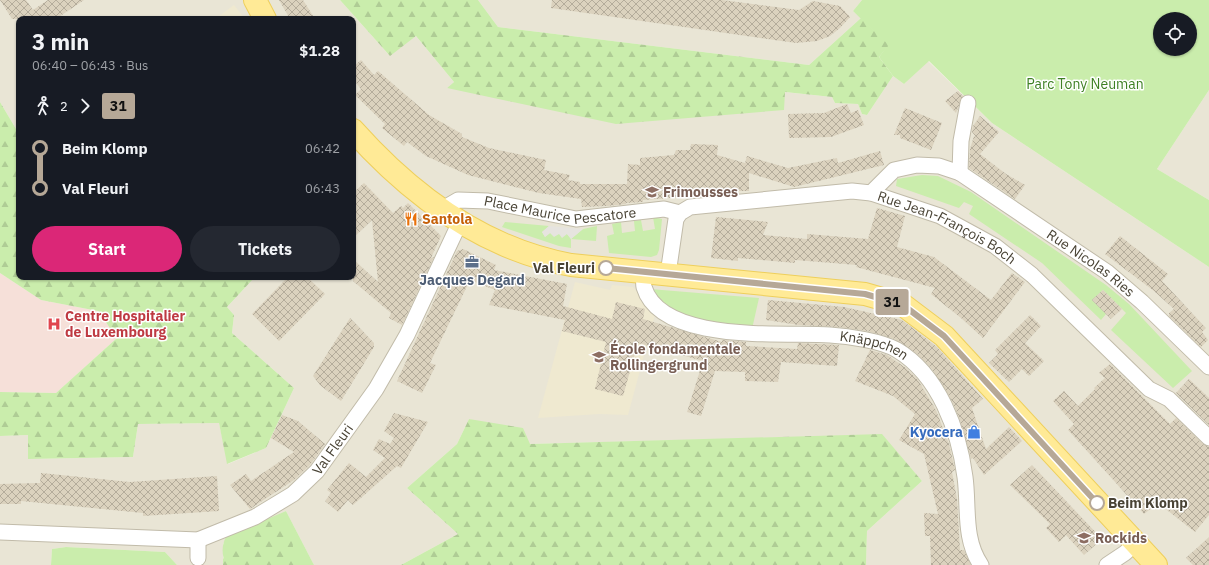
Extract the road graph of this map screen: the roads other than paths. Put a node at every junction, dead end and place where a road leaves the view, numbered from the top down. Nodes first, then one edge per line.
1 (255, 0) edge
2 (264, 16) edge
3 (968, 103) dead end
4 (356, 133) edge
5 (960, 173) junction
6 (871, 192) junction
7 (441, 210) junction
8 (680, 213) junction
9 (460, 222) junction
10 (644, 272) junction
11 (668, 274) junction
12 (1209, 367) edge
13 (1209, 438) edge
14 (0, 532) edge
15 (198, 540) junction
16 (1136, 543) junction
17 (198, 558) dead end
18 (981, 565) edge
19 (1107, 565) edge
20 (1156, 565) edge

1 - 2 main road
3 - 5 street
4 - 7 main road
5 - 6 street, Rue Nicolas Ries
5 - 12 street, Rue Nicolas Ries
6 - 8 street, Rue Jean-François Boch
6 - 13 street, Rue Jean-François Boch
7 - 8 street, Place Maurice Pescatore
7 - 9 main road
8 - 11 street
9 - 10 main road
9 - 15 street, Val Fleuri
10 - 11 main road
10 - 18 street, Knäppchen
11 - 16 main road
14 - 15 street, Val Fleuri
15 - 17 street
16 - 19 street
16 - 20 main road

